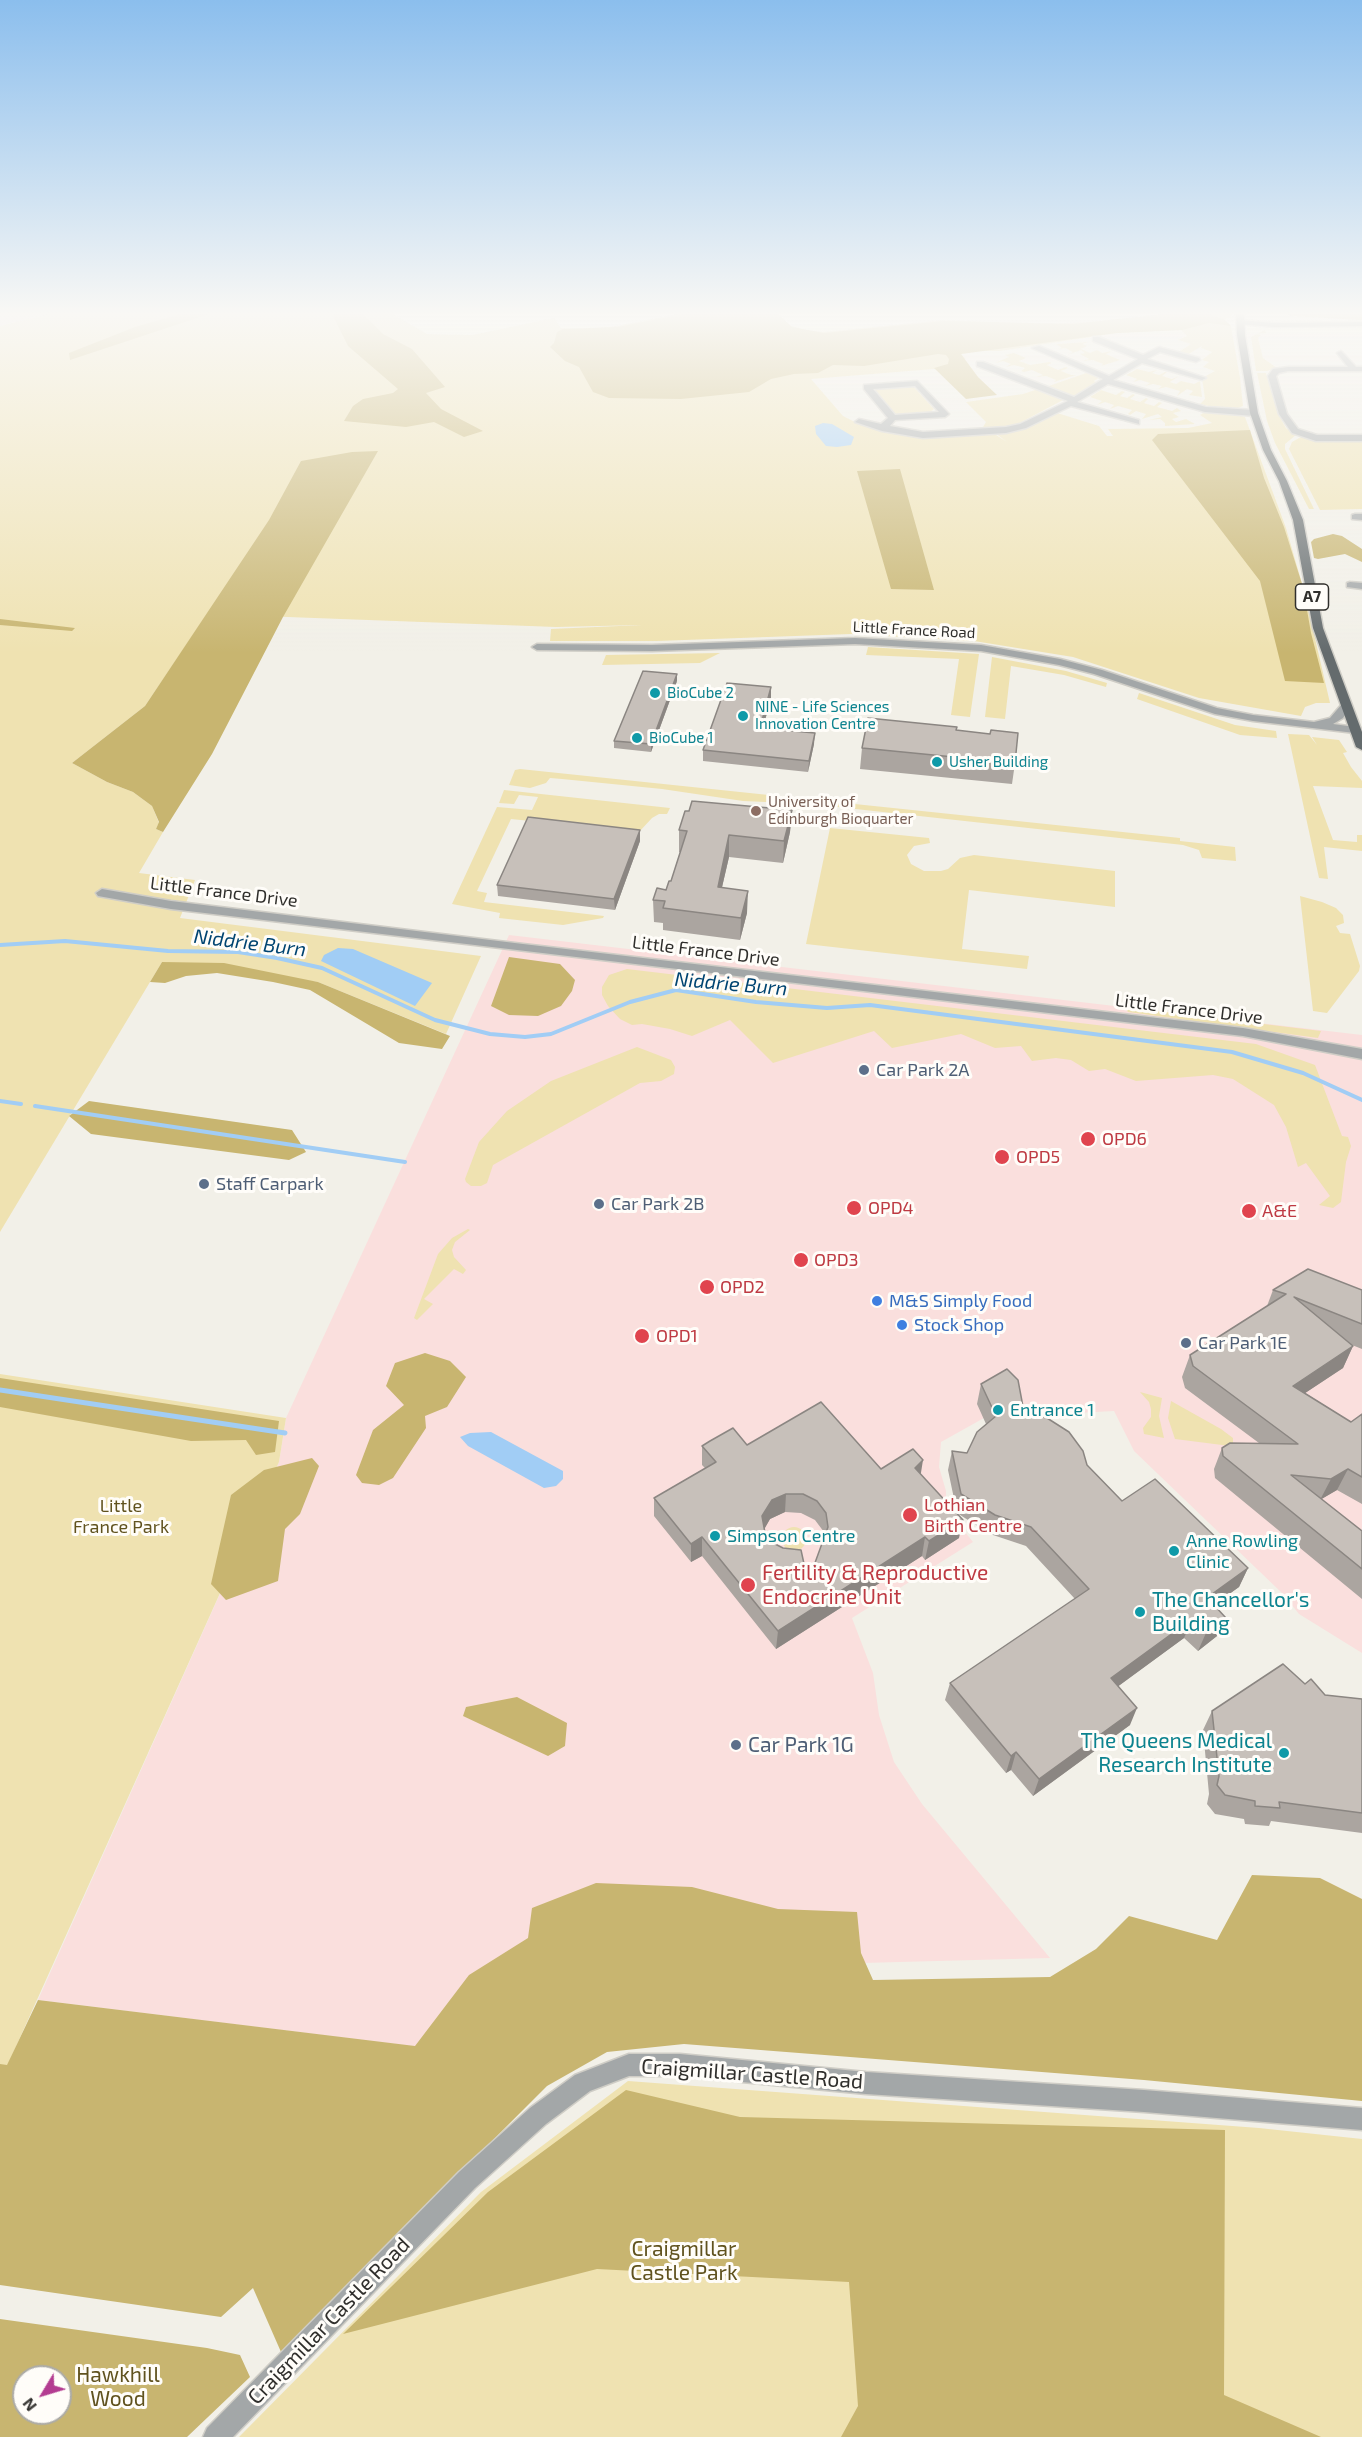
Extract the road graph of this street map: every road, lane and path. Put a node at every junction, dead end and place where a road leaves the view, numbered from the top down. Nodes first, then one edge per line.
1 (873, 426) edge
2 (885, 426) edge
3 (1024, 426) edge
4 (1258, 426) edge
5 (1290, 426) edge
6 (882, 428) junction
7 (1362, 438) edge
8 (1350, 585) dead end
9 (1362, 586) edge
10 (537, 647) dead end
11 (1346, 706) junction
12 (1280, 722) junction
13 (1355, 730) junction
14 (1362, 747) edge
15 (102, 893) dead end
16 (1305, 1044) junction
17 (1362, 1054) edge
18 (1362, 1065) edge
19 (1362, 2119) edge
20 (216, 2437) edge

1 - 6 street
2 - 6 street
3 - 6 street
4 - 11 main road, A7
5 - 7 street
8 - 9 street
10 - 12 street, Little France Road
11 - 12 street, Little France Road
11 - 13 main road, A7
12 - 13 street, Little France Road
13 - 14 main road, A7
15 - 16 street, Little France Drive
16 - 17 street, Little France Drive
16 - 18 street, Little France Drive
19 - 20 street, Craigmillar Castle Road

